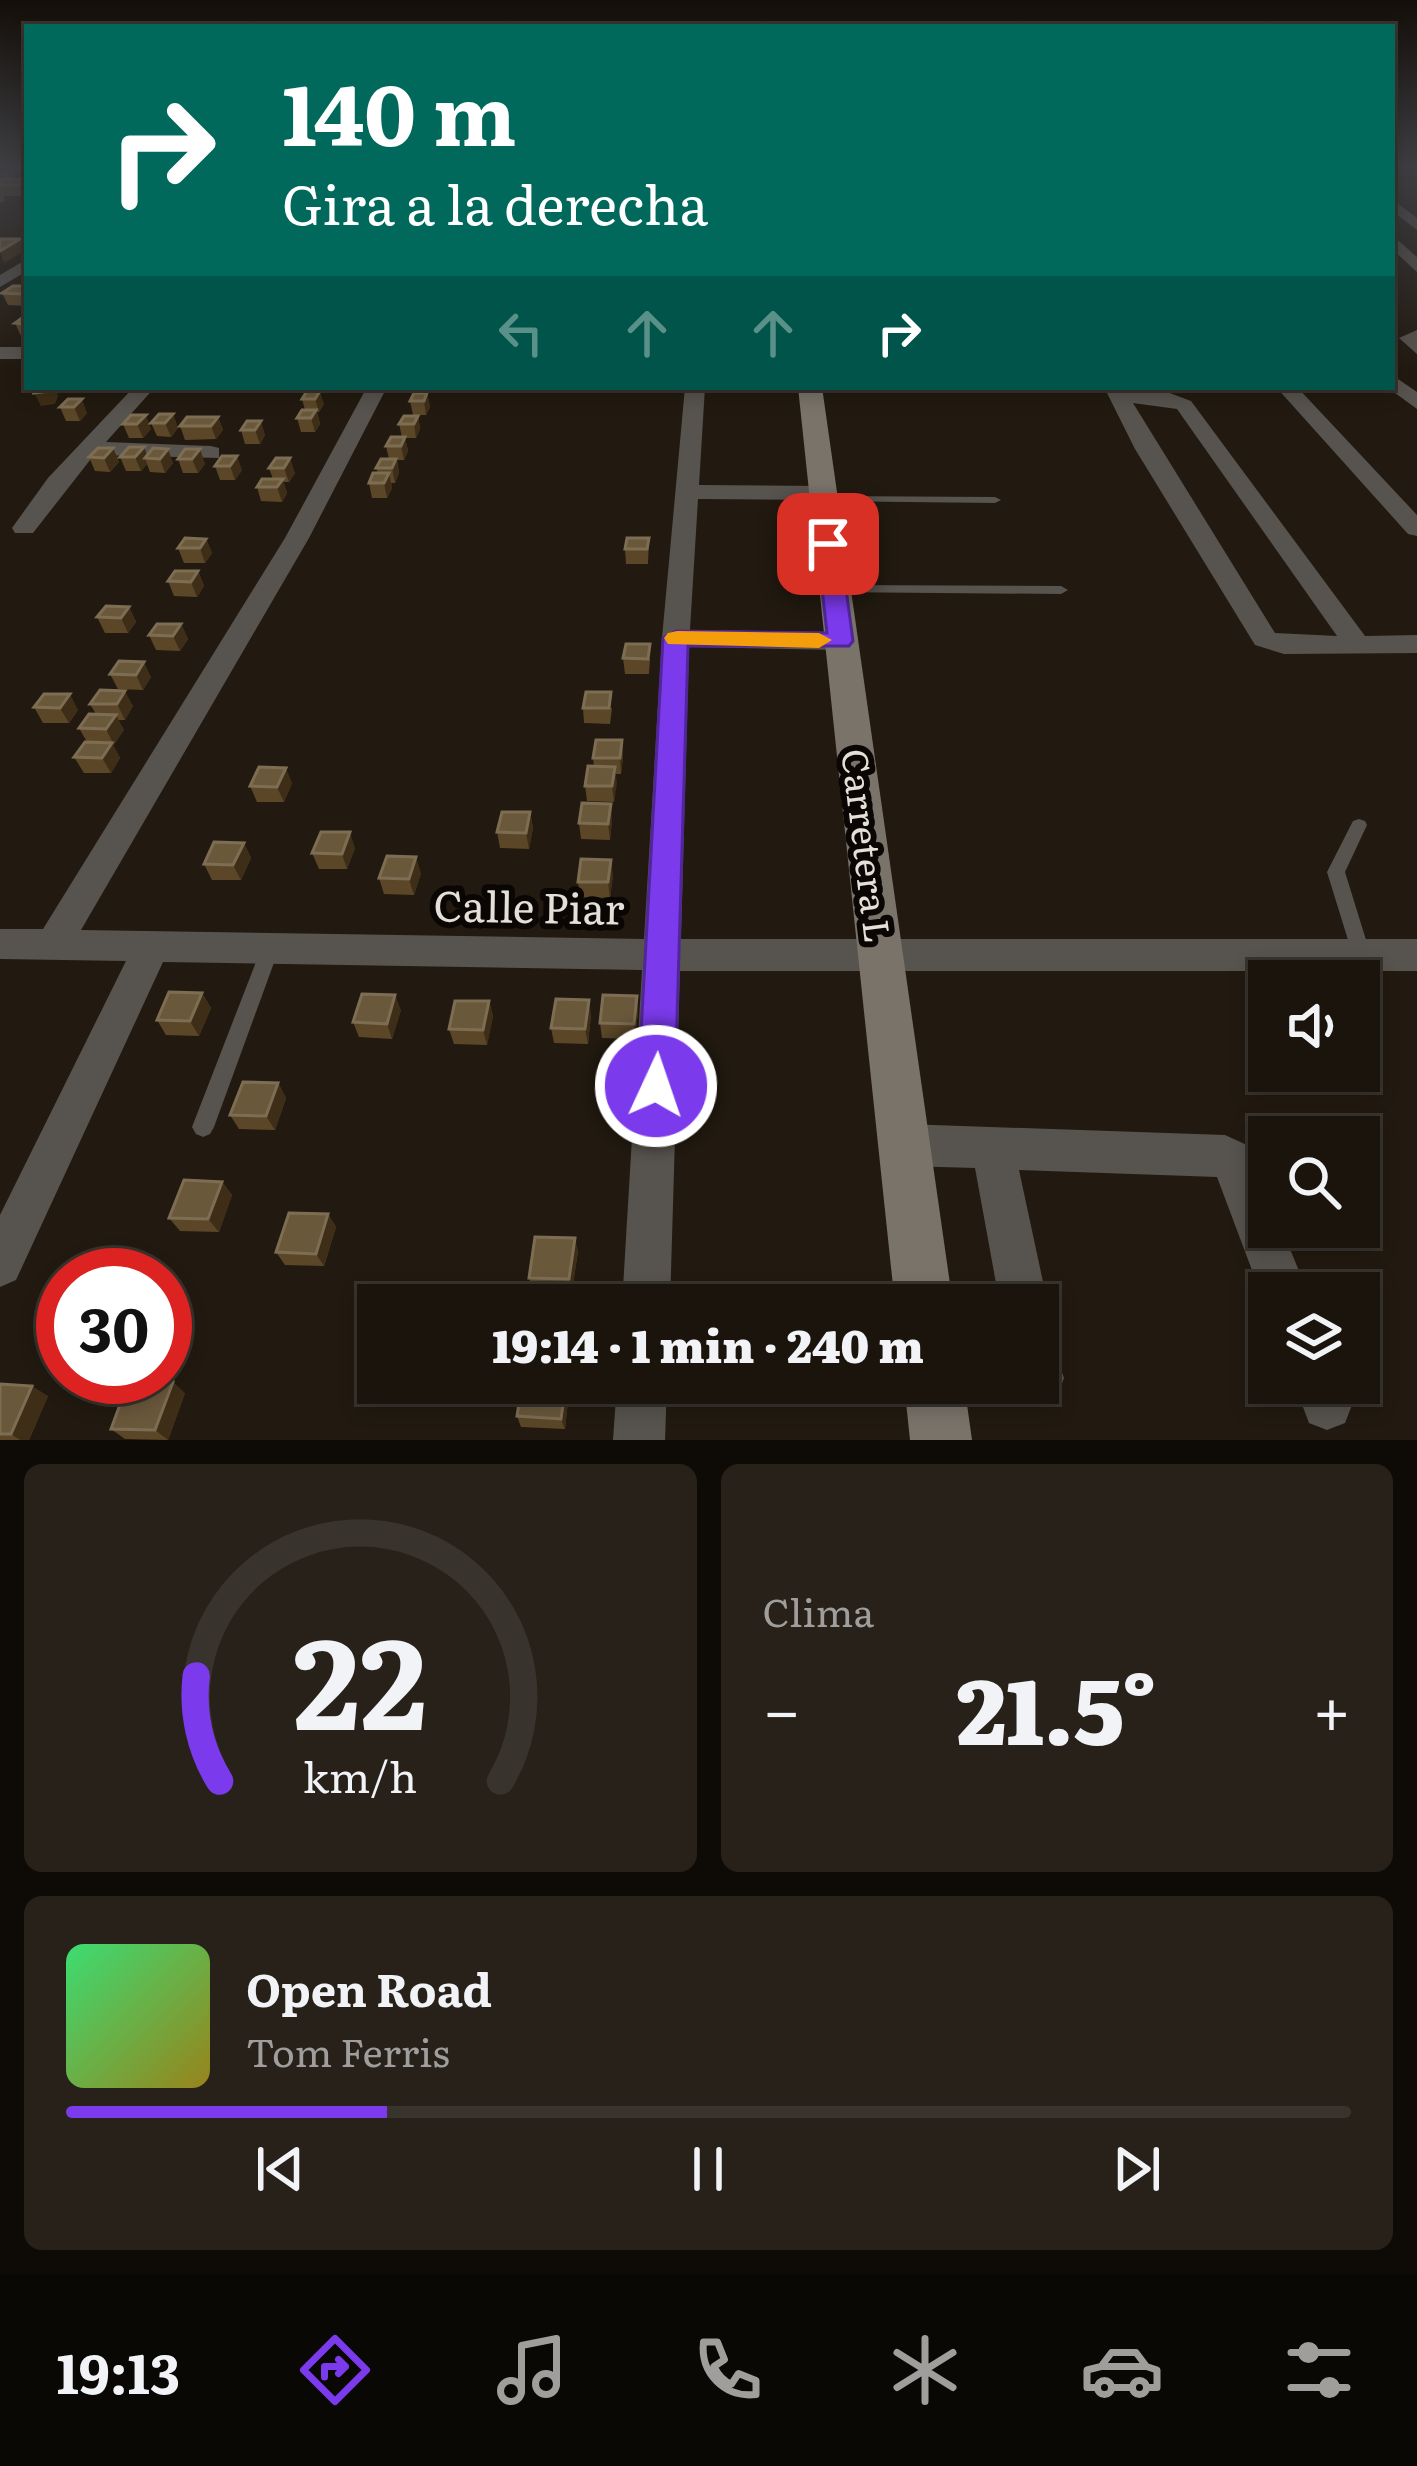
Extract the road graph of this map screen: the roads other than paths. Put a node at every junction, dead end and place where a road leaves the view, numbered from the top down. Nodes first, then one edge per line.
1 (1395, 243) edge
2 (1417, 268) edge
3 (1417, 335) edge
4 (1417, 348) edge
5 (142, 390) edge
6 (375, 390) edge
7 (695, 390) edge
8 (810, 390) edge
9 (1289, 390) edge
10 (1116, 392) edge
11 (88, 448) junction
12 (211, 453) dead end
13 (686, 492) junction
14 (822, 496) junction
15 (994, 500) dead end
16 (24, 527) dead end
17 (1417, 529) edge
18 (834, 589) junction
19 (1061, 590) dead end
20 (676, 638) junction
21 (841, 641) junction
22 (1357, 644) junction
23 (1417, 644) edge
24 (1359, 825) dead end
25 (0, 944) edge
26 (53, 945) junction
27 (152, 946) junction
28 (270, 949) junction
29 (663, 955) junction
30 (1417, 955) edge
31 (1362, 956) junction
32 (880, 958) junction
33 (203, 1127) dead end
34 (904, 1145) junction
35 (993, 1148) junction
36 (0, 1264) edge
37 (1276, 1272) edge
38 (647, 1284) edge
39 (921, 1284) edge
40 (1020, 1284) edge
41 (641, 1404) edge
42 (937, 1404) edge
43 (639, 1440) edge
44 (941, 1440) edge

1 - 2 street
3 - 4 street
5 - 11 street
6 - 26 street
7 - 13 street
8 - 14 street, Carretera L
9 - 17 street
10 - 22 street
10 - 22 street
11 - 12 street
11 - 16 street
13 - 14 street
13 - 20 street
14 - 15 lane
14 - 18 street, Carretera L
18 - 19 lane
18 - 21 street, Carretera L
20 - 21 street
20 - 29 street
21 - 32 street, Carretera L
22 - 23 street
24 - 31 lane
25 - 26 street, Calle Piar
26 - 27 street, Calle Piar
27 - 28 street, Calle Piar
27 - 36 street
28 - 29 street, Calle Piar
28 - 33 lane
29 - 32 street, Calle Piar
29 - 38 street
30 - 31 street, Calle Piar
31 - 32 street, Calle Piar
32 - 34 street, Carretera L
34 - 35 street
34 - 39 street, Carretera L
35 - 37 street
35 - 40 street
41 - 43 street
42 - 44 street

